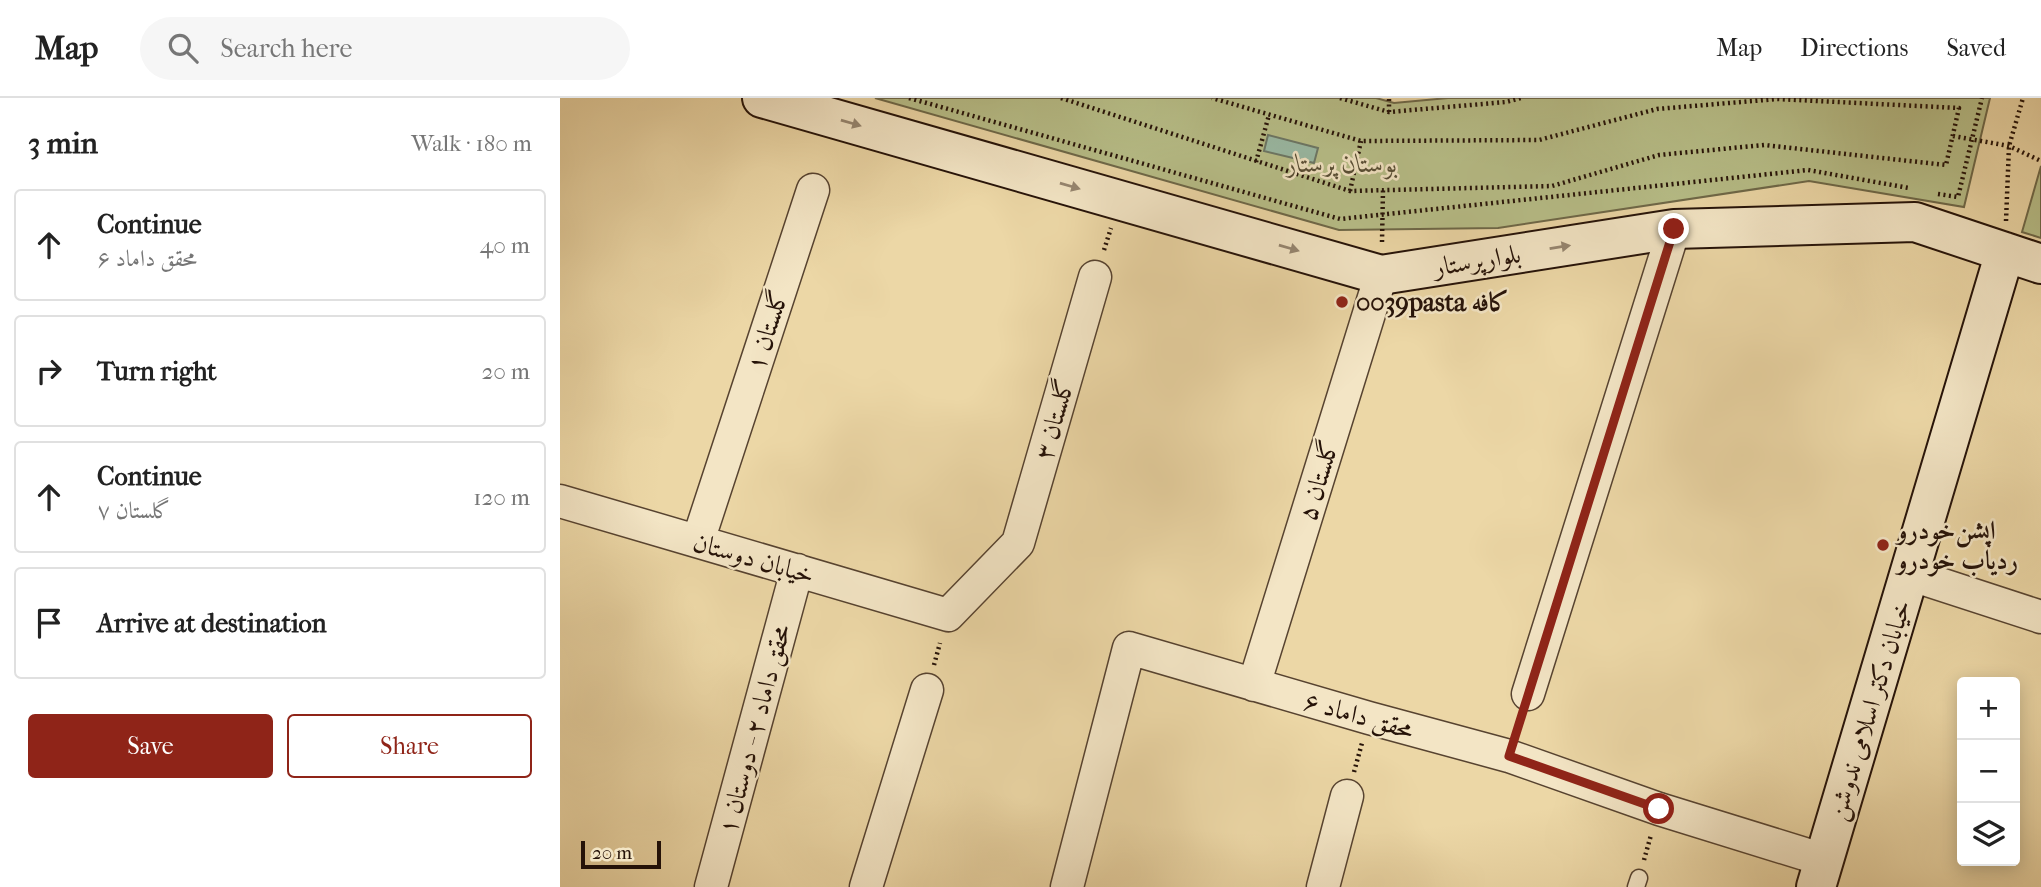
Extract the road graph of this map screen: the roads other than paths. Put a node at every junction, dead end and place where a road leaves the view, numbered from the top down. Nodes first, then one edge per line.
1 (762, 98) edge
2 (813, 191) dead end
3 (1674, 229) junction
4 (2005, 252) junction
5 (2041, 264) edge
6 (1381, 275) junction
7 (1095, 277) road end
8 (560, 501) edge
9 (698, 541) junction
10 (797, 570) junction
11 (1909, 574) junction
12 (948, 615) joint
13 (2041, 617) edge
14 (1254, 685) junction
15 (927, 690) road end
16 (1528, 694) dead end
17 (1347, 796) road end
18 (1820, 873) edge
19 (710, 887) edge
20 (866, 887) edge
21 (1067, 887) edge
22 (1323, 887) edge

1 -> 6 street, بلوارپرستار
2 - 9 street, گلستان ۱
3 - 4 street, بلوارپرستار
6 -> 3 street, بلوارپرستار
3 - 16 street
4 - 5 street, بلوارپرستار
4 - 11 street, خيابان دکتر اسلامی ندوشن
6 - 14 street, گلستان ۵
7 - 12 street, گلستان ۳
8 - 9 street, خیابان دوستان
9 - 10 street, خیابان دوستان
10 - 12 street, خیابان دوستان
10 - 19 street, محقق داماد ۲ - دوستان ۱
11 - 13 street
11 - 18 street, خيابان دکتر اسلامی ندوشن
14 - 18 street, محقق داماد ۶
14 - 21 street, محقق داماد ۶
15 - 20 street
17 - 22 street

